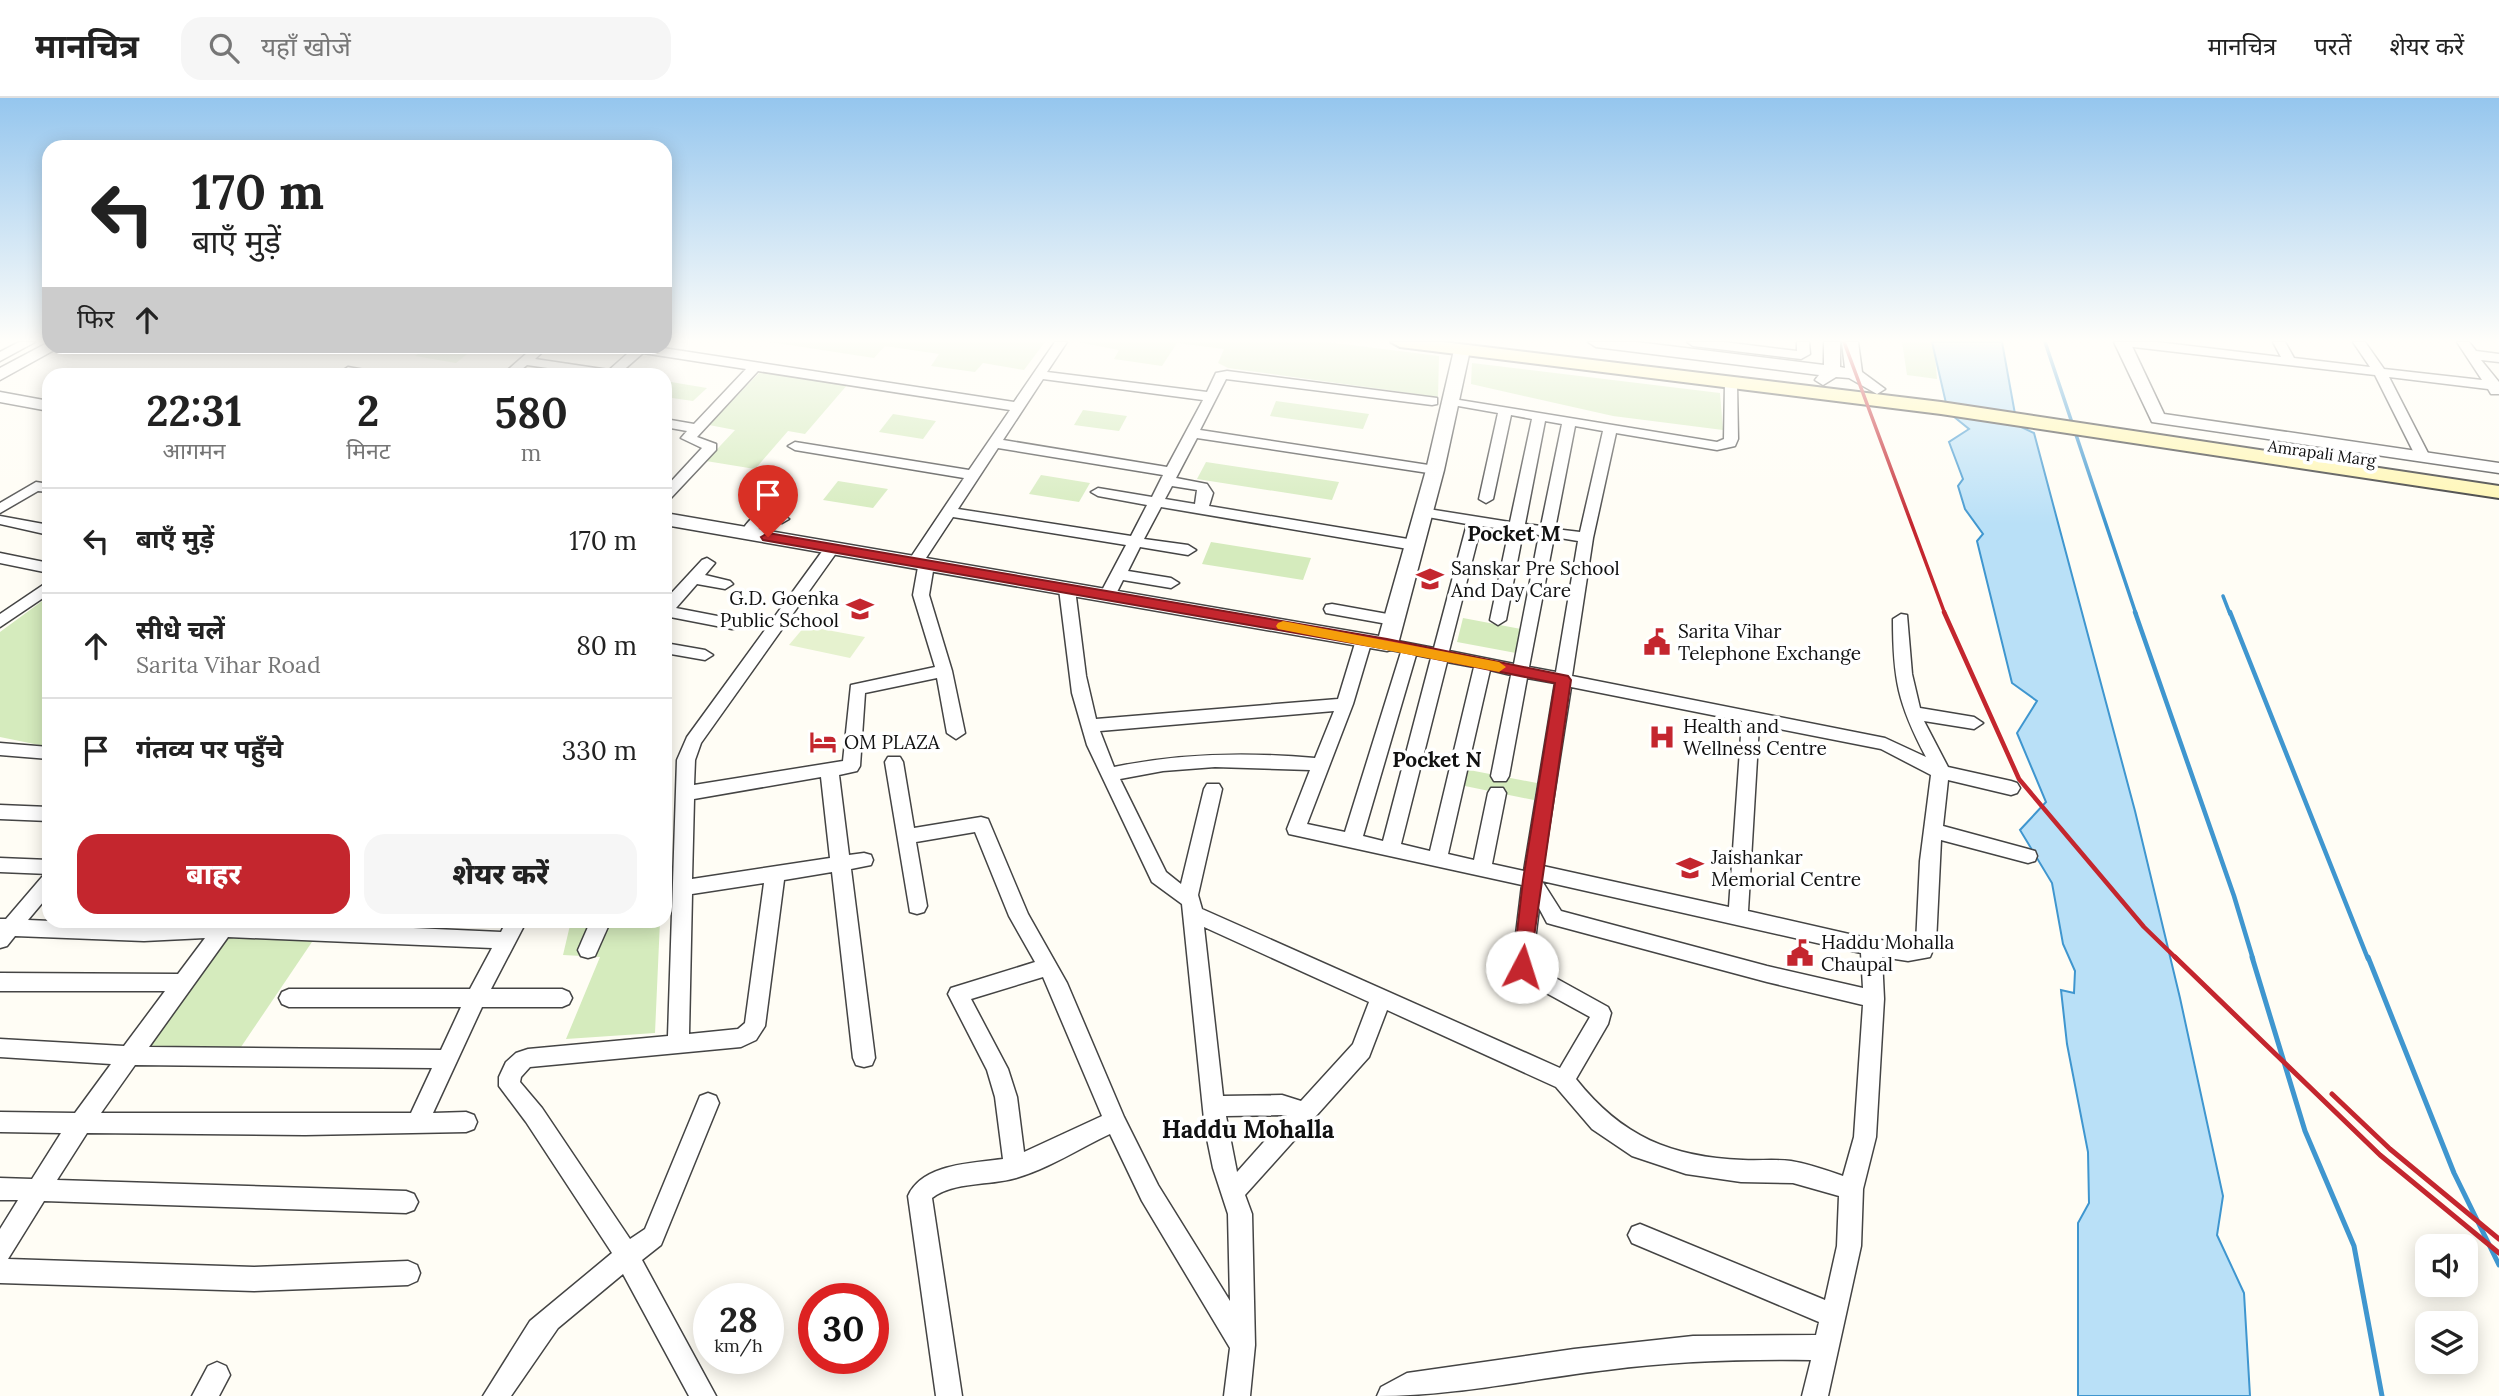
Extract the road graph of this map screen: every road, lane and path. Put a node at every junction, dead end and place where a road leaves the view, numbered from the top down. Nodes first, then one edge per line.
1 (721, 403) edge
2 (990, 403) edge
3 (1021, 403) edge
4 (1207, 403) edge
5 (1452, 403) edge
6 (1461, 403) edge
7 (1731, 403) edge
8 (1935, 403) edge
9 (1939, 403) joint
10 (2150, 403) edge
11 (2395, 403) edge
12 (1018, 407) junction
13 (1505, 410) junction
14 (1539, 415) junction
15 (1569, 420) junction
16 (672, 424) edge
17 (2101, 425) junction
18 (2171, 427) junction
19 (697, 428) junction
20 (1610, 428) junction
21 (1192, 433) junction
22 (994, 443) junction
23 (795, 446) dead end
24 (2423, 457) junction
25 (2499, 468) edge
26 (1435, 470) junction
27 (973, 475) junction
28 (1170, 476) junction
29 (2499, 479) edge
30 (42, 487) edge
31 (672, 489) edge
32 (1098, 492) dead end
33 (2499, 492) edge
34 (1486, 499) dead end
35 (1157, 501) junction
36 (0, 509) edge
37 (1201, 509) junction
38 (948, 512) junction
39 (1422, 512) junction
40 (782, 519) dead end
41 (0, 520) edge
42 (672, 520) edge
43 (1475, 520) junction
44 (1516, 527) junction
45 (42, 529) edge
46 (1546, 532) junction
47 (747, 533) junction
48 (1586, 538) junction
49 (1136, 542) junction
50 (1414, 545) junction
51 (831, 549) junction
52 (1188, 551) dead end
53 (0, 558) edge
54 (707, 563) dead end
55 (921, 564) junction
56 (42, 567) edge
57 (1119, 574) junction
58 (693, 578) junction
59 (1171, 583) dead end
60 (725, 584) dead end
61 (1067, 589) junction
62 (42, 591) edge
63 (1107, 596) junction
64 (0, 602) edge
65 (672, 603) edge
66 (21, 607) junction
67 (1332, 609) dead end
68 (672, 612) edge
69 (1901, 619) dead end
70 (1393, 620) junction
71 (1498, 620) dead end
72 (0, 622) edge
73 (732, 624) dead end
74 (1364, 640) junction
75 (1387, 644) junction
76 (672, 649) edge
77 (1410, 649) junction
78 (705, 655) dead end
79 (1442, 655) junction
80 (1483, 664) junction
81 (944, 671) junction
82 (1520, 671) junction
83 (1563, 680) junction
84 (1345, 704) junction
85 (1913, 713) junction
86 (1751, 716) junction
87 (1974, 723) dead end
88 (1089, 726) junction
89 (956, 733) dead end
90 (0, 750) edge
91 (42, 753) edge
92 (894, 762) dead end
93 (1322, 765) junction
94 (829, 769) junction
95 (1940, 772) junction
96 (1109, 775) junction
97 (2011, 788) dead end
98 (1213, 789) dead end
99 (687, 793) junction
100 (0, 812) edge
101 (42, 814) edge
102 (1933, 831) junction
103 (905, 837) junction
104 (1352, 841) junction
105 (1390, 849) junction
106 (2028, 856) dead end
107 (1437, 859) junction
108 (864, 860) dead end
109 (839, 864) junction
110 (0, 865) edge
111 (42, 867) edge
112 (1482, 869) junction
113 (775, 874) junction
114 (1532, 876) junction
115 (683, 888) junction
116 (42, 890) edge
117 (1190, 904) junction
118 (917, 906) dead end
119 (1738, 918) junction
120 (195, 928) edge
121 (224, 928) edge
122 (282, 928) edge
123 (512, 928) edge
124 (598, 928) edge
125 (4, 932) edge
126 (505, 940) junction
127 (1871, 947) junction
128 (588, 950) dead end
129 (1048, 967) junction
130 (0, 982) edge
131 (184, 983) junction
132 (289, 998) dead end
133 (476, 998) junction
134 (562, 998) dead end
135 (1381, 998) junction
136 (1874, 999) junction
137 (678, 1044) junction
138 (0, 1048) edge
139 (129, 1056) junction
140 (864, 1058) dead end
141 (447, 1059) junction
142 (1564, 1080) junction
143 (708, 1103) dead end
144 (1213, 1106) junction
145 (1302, 1115) junction
146 (1115, 1121) junction
147 (0, 1122) edge
148 (82, 1122) junction
149 (466, 1122) dead end
150 (417, 1123) junction
151 (1015, 1168) junction
152 (0, 1189) edge
153 (40, 1189) junction
154 (1851, 1189) junction
155 (1234, 1191) junction
156 (405, 1202) dead end
157 (1640, 1235) dead end
158 (0, 1251) edge
159 (626, 1256) junction
160 (0, 1271) edge
161 (408, 1273) dead end
162 (1832, 1315) junction
163 (1243, 1345) junction
164 (1824, 1348) junction
165 (496, 1396) edge
166 (703, 1396) edge
167 (949, 1396) edge
168 (1237, 1396) edge
169 (1390, 1396) edge
170 (1815, 1396) edge

1 - 19 street
2 - 12 street
3 - 12 street
4 - 21 street
5 - 26 street
6 - 13 street
7 - 20 street
8 - 9 main road
9 - 17 main road, Amrapali Marg
10 - 18 street
11 - 24 street
12 - 22 street
13 - 14 street
13 - 34 street
14 - 15 street
14 - 44 street
15 - 20 street
15 - 46 street
16 - 19 street
17 - 18 main road, Amrapali Marg
17 - 33 main road, Amrapali Marg
18 - 24 street
18 - 29 main road, Amrapali Marg
19 - 31 street
20 - 48 street
21 - 26 street
21 - 28 street
22 - 27 street
22 - 28 street
23 - 27 street
24 - 25 street
26 - 39 street
27 - 38 street
28 - 35 street
28 - 37 street
30 - 36 street
32 - 35 street
35 - 37 street
35 - 49 street
37 - 50 street
38 - 49 street
38 - 55 street
39 - 43 street
39 - 50 street
40 - 47 street
41 - 45 street
42 - 47 street
43 - 44 street
43 - 79 street
44 - 46 street
44 - 71 street
46 - 48 street
46 - 82 street
47 - 51 street
48 - 83 street
49 - 52 street
49 - 57 street
50 - 70 street
51 - 55 street
51 - 99 street
53 - 56 street
54 - 58 street
55 - 61 street
55 - 81 street
57 - 59 street
57 - 63 street
58 - 60 street
58 - 65 street
61 - 63 street
61 - 88 street
62 - 66 street
63 - 74 street
64 - 66 street
66 - 72 street
67 - 70 street
68 - 73 street
69 - 85 street
70 - 75 street
74 - 75 street
74 - 84 street
75 - 77 street
76 - 78 street
77 - 79 street
77 - 104 street
79 - 80 street
79 - 105 street
80 - 82 street
80 - 107 street
81 - 89 street
81 - 94 street
82 - 83 street
82 - 112 street
83 - 86 street
83 - 114 street
84 - 88 street
84 - 93 street
85 - 87 street
85 - 95 street
86 - 95 street
86 - 119 street
88 - 96 street
90 - 91 street
92 - 103 street
93 - 96 street
93 - 104 street
94 - 99 street
94 - 109 street
95 - 97 street
95 - 102 street
96 - 117 street
98 - 117 street
99 - 115 street
100 - 101 street
102 - 106 street
102 - 127 street
103 - 118 street
103 - 129 street
104 - 105 street
105 - 107 street
107 - 112 street
108 - 109 street
109 - 113 street
109 - 140 street
110 - 111 street
112 - 114 street
113 - 115 street
113 - 137 street
114 - 119 street
114 - 136 street
114 - 142 street
115 - 137 street
116 - 125 street
117 - 135 street
117 - 144 street
119 - 127 street
120 - 125 street
121 - 131 street
122 - 126 street
123 - 126 street
124 - 128 street
126 - 133 street
127 - 136 street
129 - 146 street
129 - 151 street
130 - 131 street
131 - 139 street
132 - 133 street
133 - 134 street
133 - 141 street
135 - 142 street
135 - 145 street
136 - 154 street
137 - 159 street
138 - 139 street
139 - 141 street
139 - 148 street
141 - 150 street
142 - 154 street
143 - 159 street
144 - 145 street
144 - 155 street
145 - 155 street
146 - 151 street
146 - 163 street
147 - 148 street
148 - 150 street
148 - 153 street
149 - 150 street
151 - 167 street
152 - 153 street
153 - 156 street
153 - 158 street
154 - 162 street
155 - 163 street
157 - 162 street
159 - 165 street
159 - 166 street
160 - 161 street
162 - 164 street
163 - 168 street
164 - 169 street
164 - 170 street

